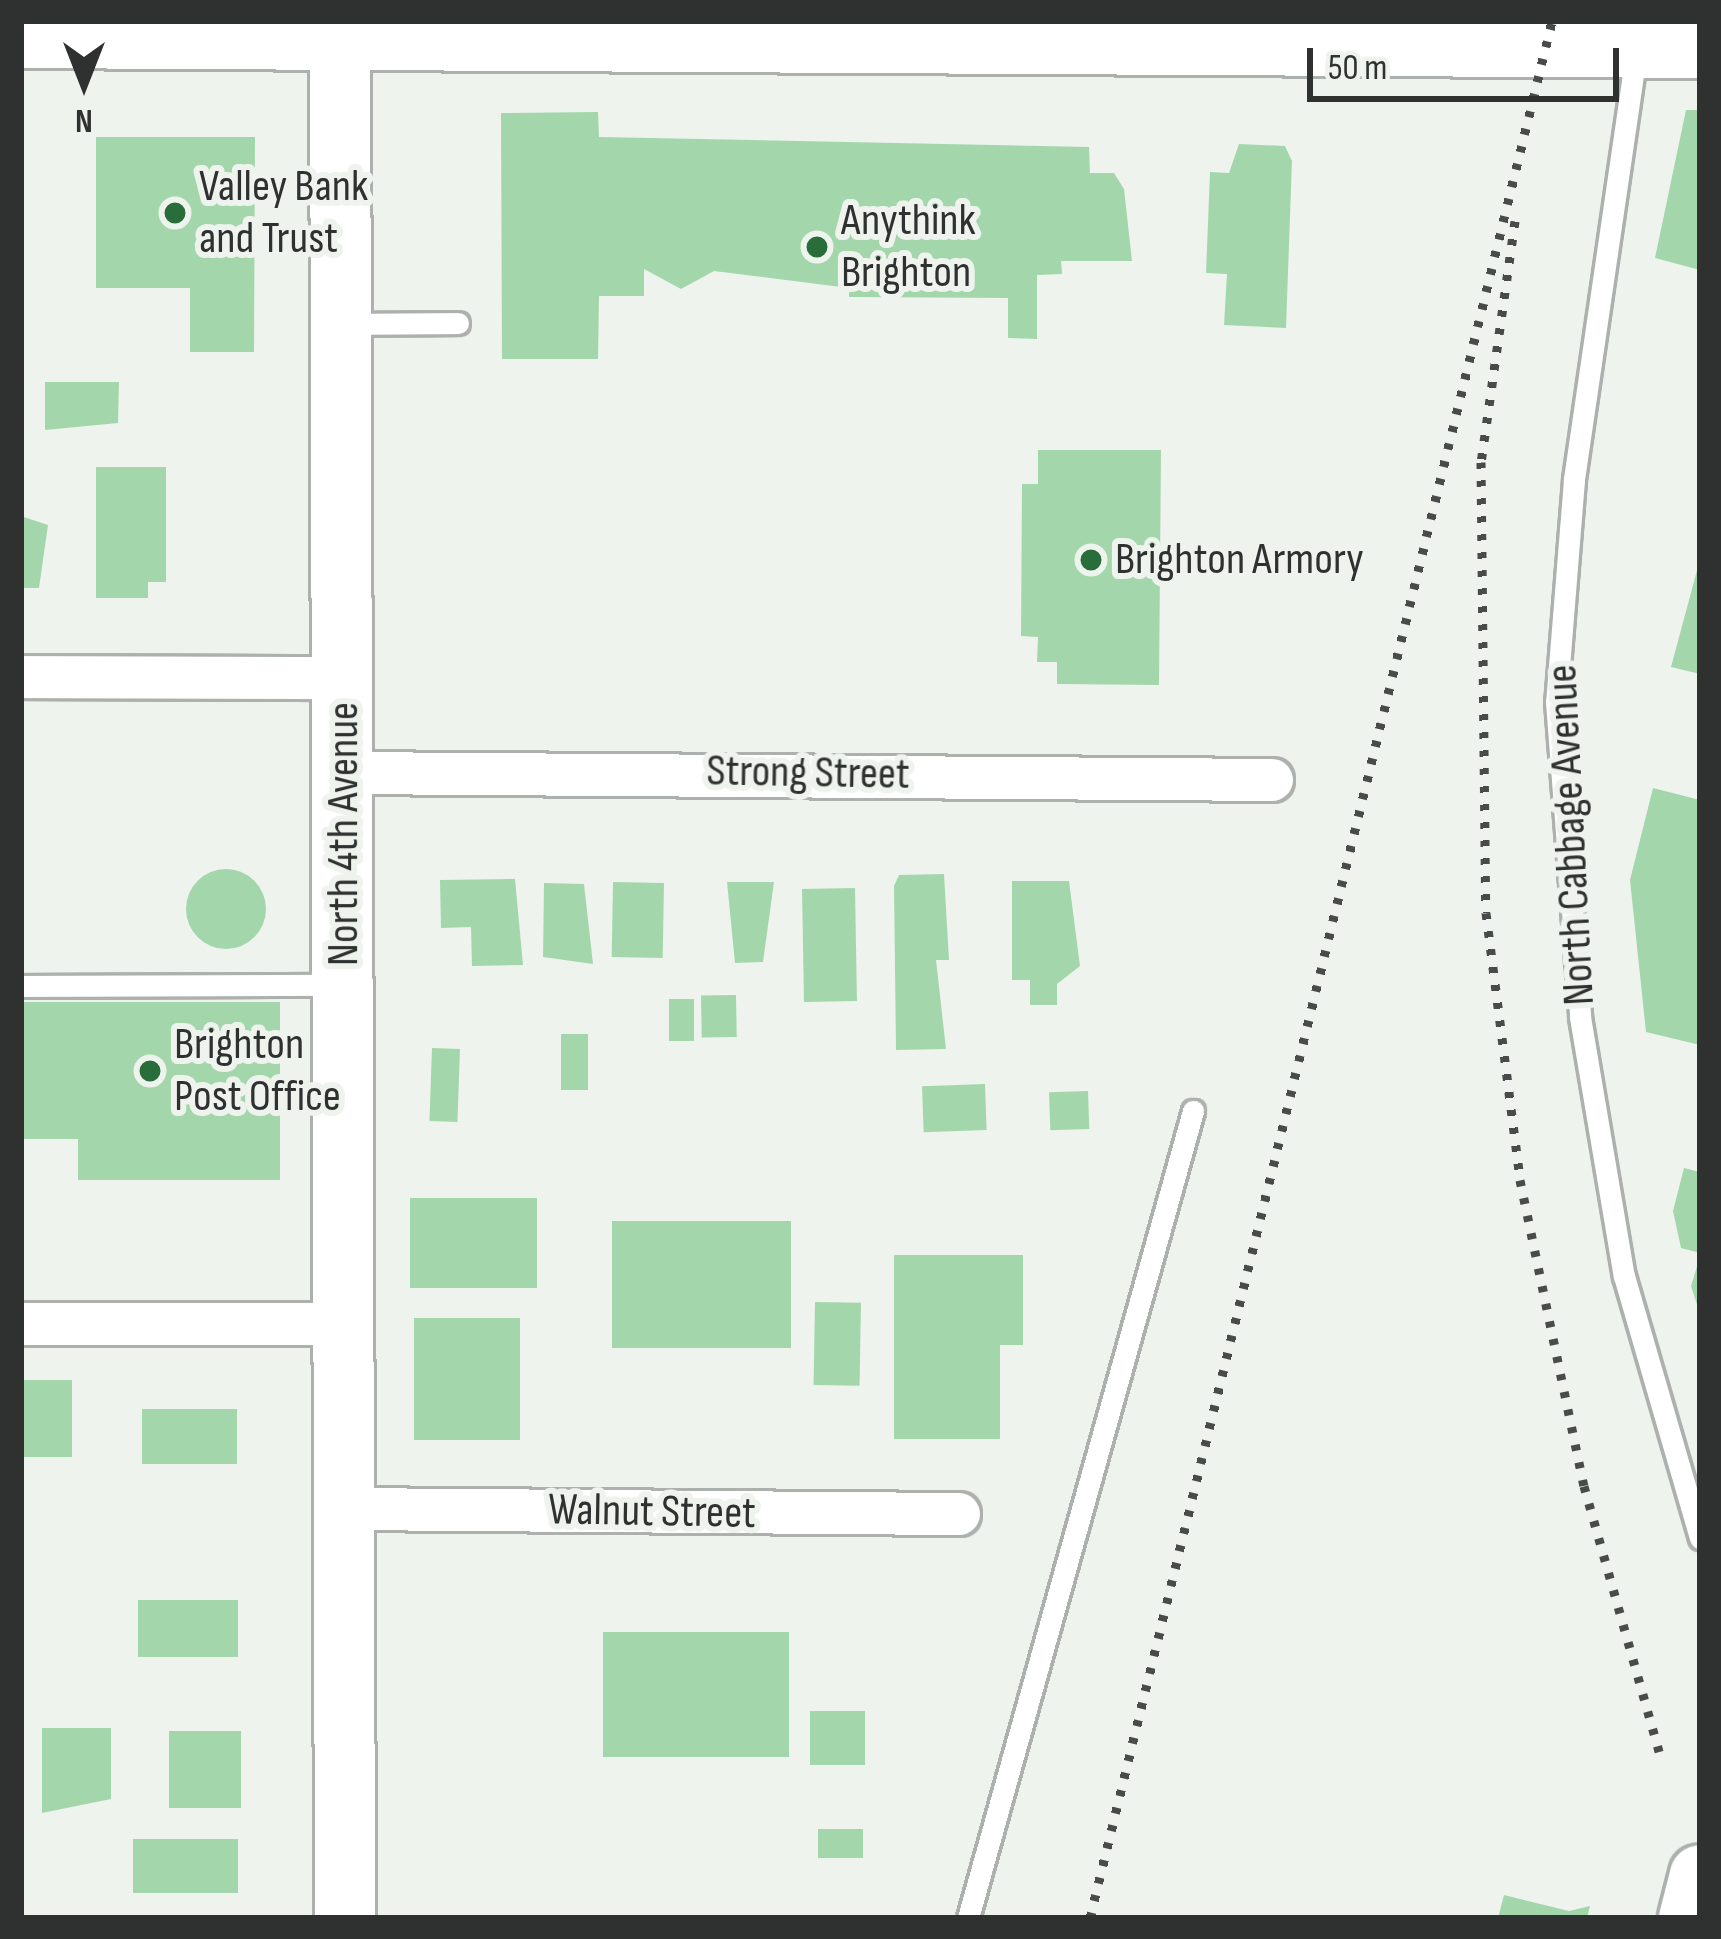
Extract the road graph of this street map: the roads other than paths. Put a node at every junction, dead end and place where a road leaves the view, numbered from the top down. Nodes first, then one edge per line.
1 (340, 30) edge
2 (709, 31) edge
3 (1094, 33) edge
4 (1453, 35) edge
5 (21, 38) edge
6 (1636, 48) junction
7 (1700, 48) edge
8 (458, 323) dead end
9 (341, 324) junction
10 (21, 677) edge
11 (344, 678) junction
12 (344, 773) junction
13 (1272, 780) dead end
14 (344, 985) junction
15 (21, 986) edge
16 (1193, 1111) dead end
17 (21, 1324) edge
18 (346, 1324) junction
19 (346, 1509) junction
20 (959, 1514) dead end
21 (1700, 1538) edge
22 (1700, 1874) edge
23 (344, 1918) edge
24 (968, 1918) edge
25 (1689, 1918) edge

1 - 2 street
1 - 5 street
1 - 9 street, North 4th Avenue
2 - 3 street
3 - 4 street
4 - 6 street
6 - 7 street
6 - 21 lane, North Cabbage Avenue
8 - 9 lane
9 - 11 street, North 4th Avenue
10 - 11 street
11 - 12 street, North 4th Avenue
12 - 13 street, Strong Street
12 - 14 street, North 4th Avenue
14 - 15 lane
14 - 18 street, North 4th Avenue
16 - 24 lane
17 - 18 street
18 - 19 street, North 4th Avenue
19 - 20 street, Walnut Street
19 - 23 street, North 4th Avenue
22 - 25 street

